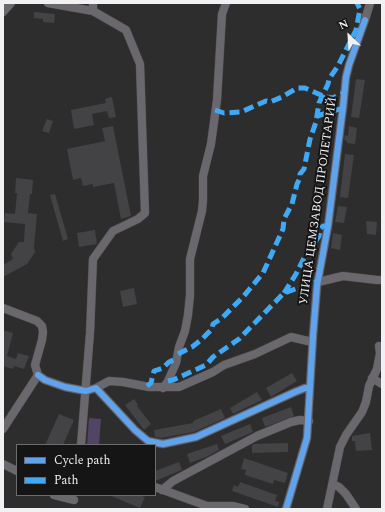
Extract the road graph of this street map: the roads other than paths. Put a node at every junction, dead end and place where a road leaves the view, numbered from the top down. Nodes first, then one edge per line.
1 (11, 3) edge
2 (48, 3) edge
3 (226, 3) edge
4 (370, 3) edge
5 (93, 7) edge
6 (3, 12) edge
7 (382, 280) edge
8 (318, 282) junction
9 (3, 308) edge
10 (312, 342) junction
11 (379, 346) dead end
12 (38, 375) junction
13 (372, 378) junction
14 (382, 384) edge
15 (96, 388) junction
16 (163, 388) junction
17 (310, 388) junction
18 (86, 391) junction
19 (308, 421) junction
20 (3, 429) edge
21 (82, 444) edge
22 (3, 464) edge
23 (16, 470) edge
24 (333, 484) junction
25 (158, 488) edge
26 (61, 496) edge
27 (74, 498) edge
28 (73, 509) edge
29 (245, 509) edge
30 (286, 509) edge
31 (327, 509) edge
32 (356, 509) edge

1 - 6 street
2 - 5 street
3 - 16 street
4 - 8 street, УЛИЦА ЦЕМЗАВОД ПРОЛЕТАРИЙ
5 - 18 street
7 - 8 street
8 - 10 street, УЛИЦА ЦЕМЗАВОД ПРОЛЕТАРИЙ
9 - 12 street
10 - 16 street
10 - 17 street, УЛИЦА ЦЕМЗАВОД ПРОЛЕТАРИЙ
11 - 13 street
12 - 18 street
12 - 20 street
13 - 14 street
13 - 24 street
15 - 16 street
15 - 17 street
15 - 18 street
17 - 19 street, УЛИЦА ЦЕМЗАВОД ПРОЛЕТАРИЙ
18 - 21 street
19 - 25 street
19 - 30 street, УЛИЦА ЦЕМЗАВОД ПРОЛЕТАРИЙ
22 - 23 street
24 - 31 street
24 - 32 street
25 - 29 street
26 - 27 street
27 - 28 street

